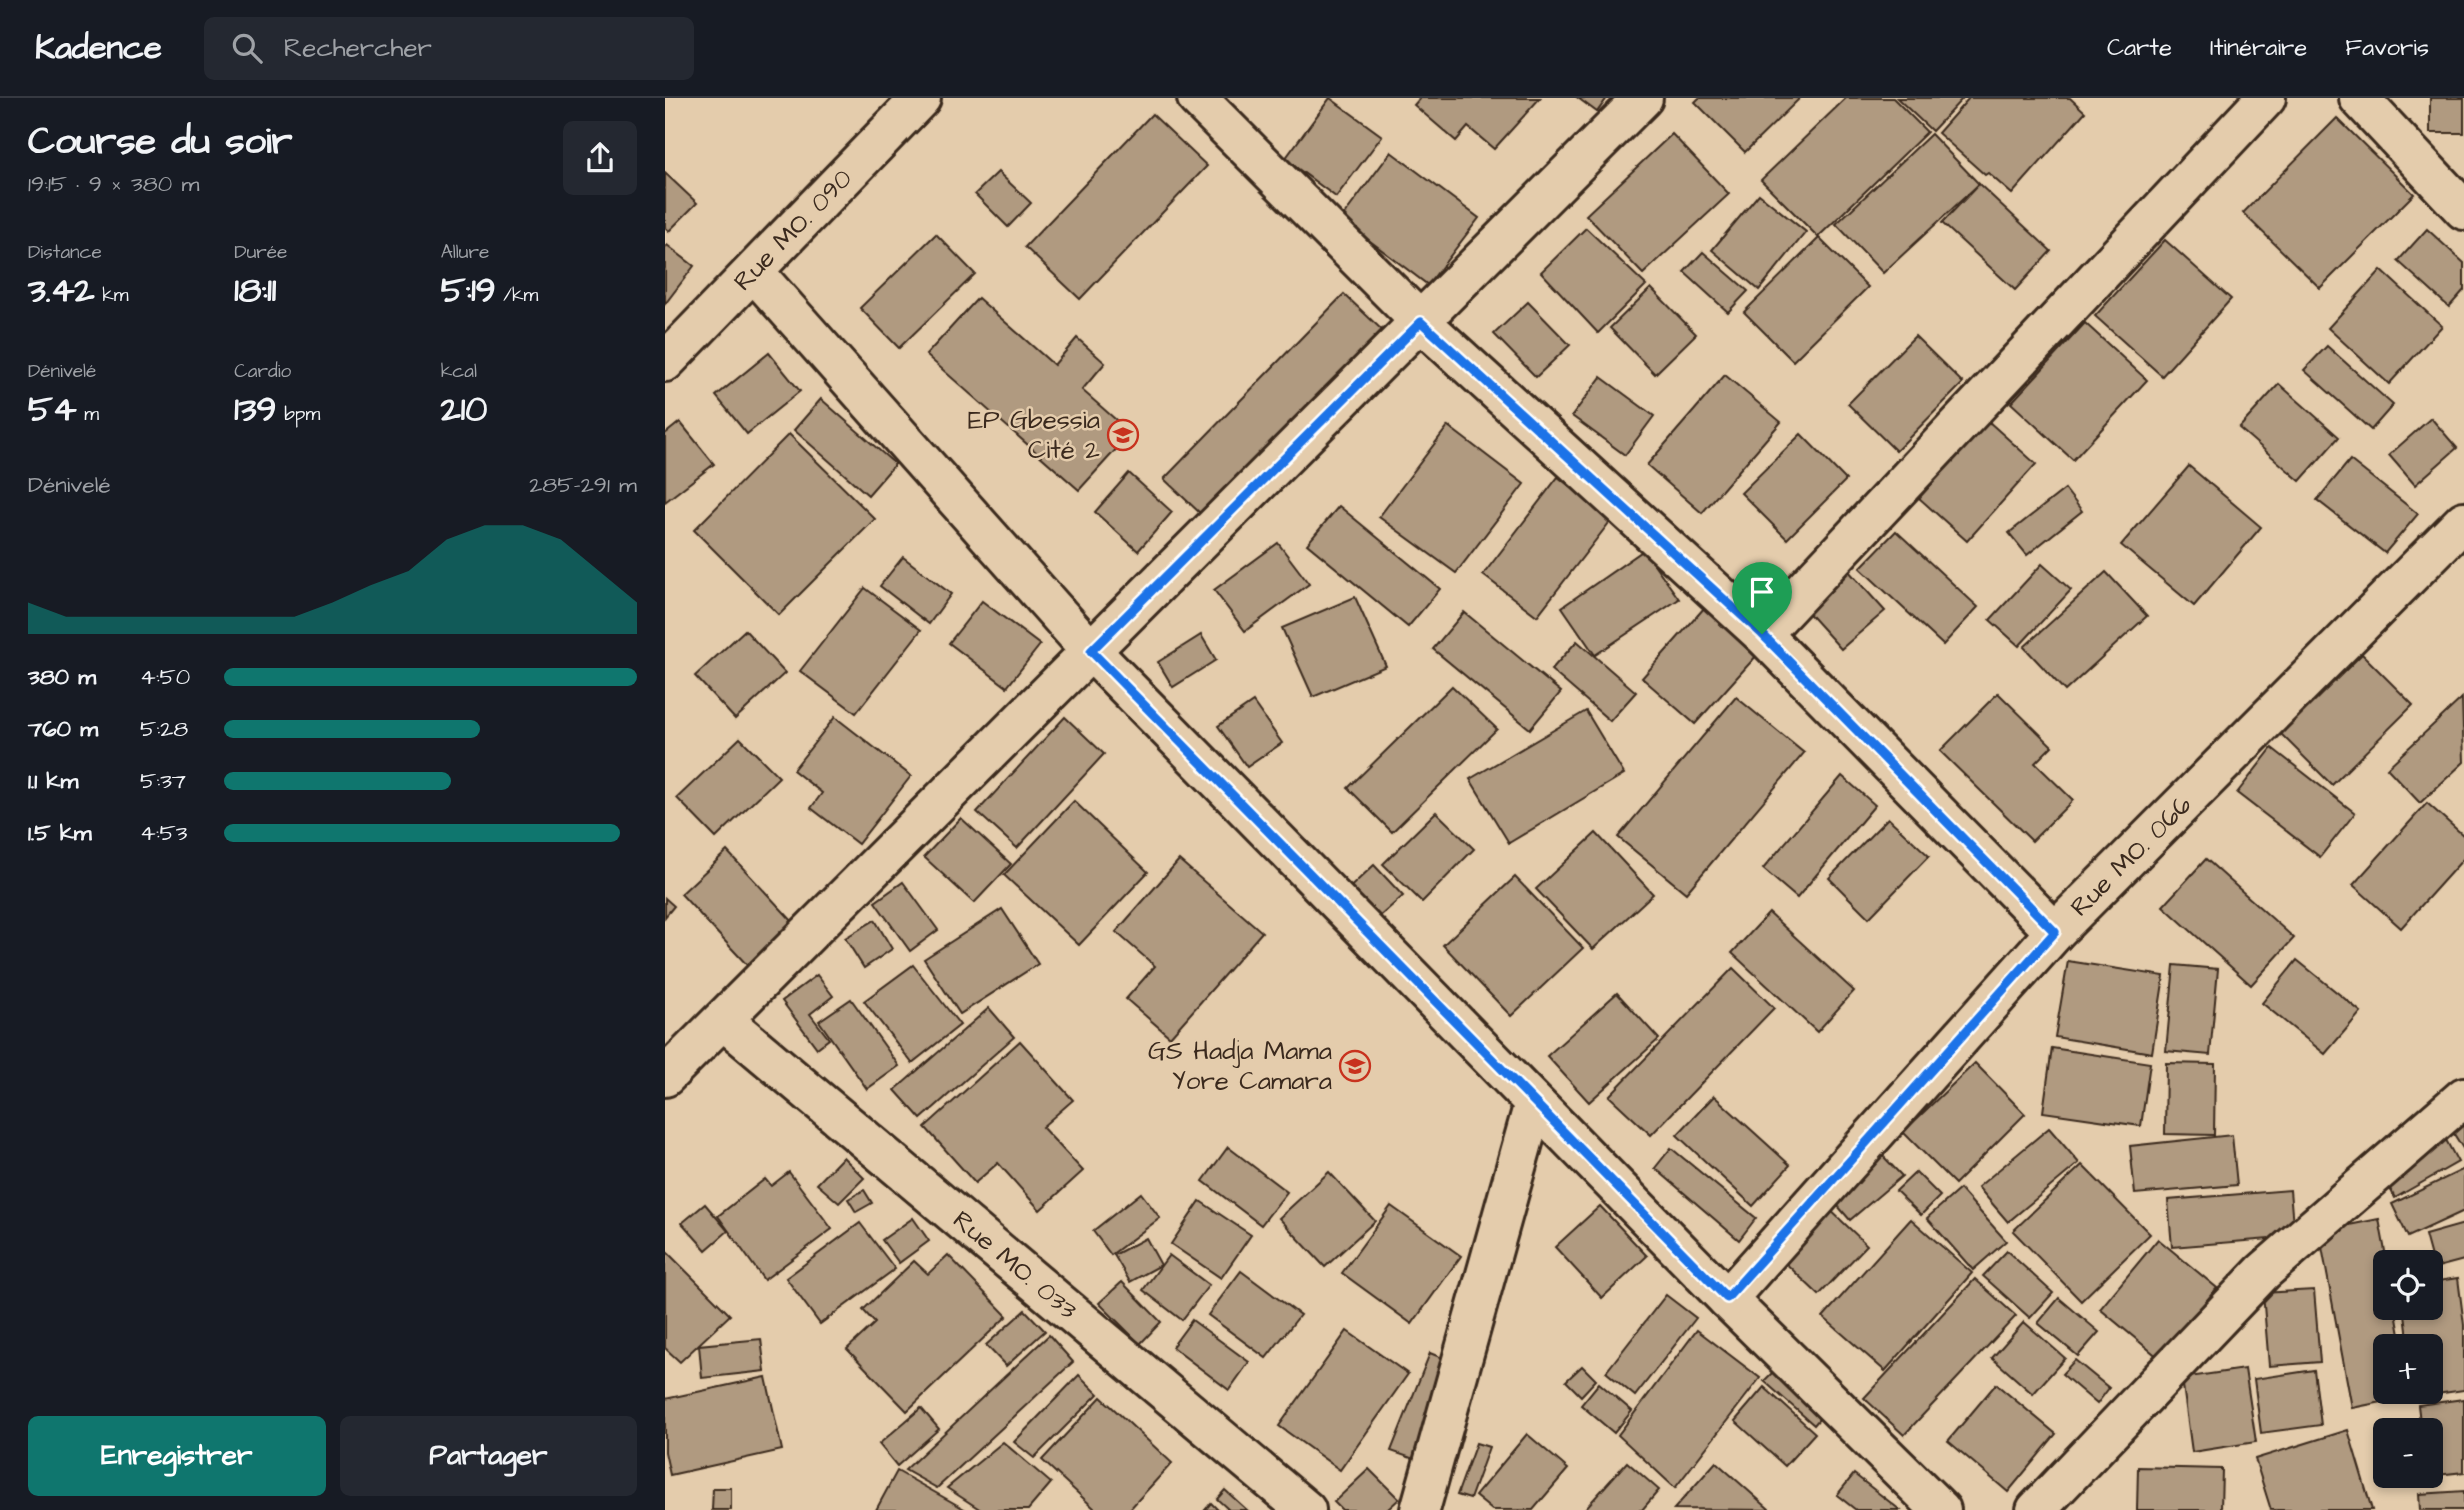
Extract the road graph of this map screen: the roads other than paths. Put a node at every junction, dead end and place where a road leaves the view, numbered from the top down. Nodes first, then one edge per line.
1 (921, 98) edge
2 (1197, 98) edge
3 (1643, 98) edge
4 (2266, 98) edge
5 (2359, 98) edge
6 (2464, 210) edge
7 (754, 272) junction
8 (1421, 322) junction
9 (665, 362) edge
10 (2464, 521) edge
11 (1762, 634) junction
12 (1091, 651) junction
13 (2055, 932) junction
14 (723, 1020) junction
15 (665, 1077) edge
16 (2464, 1097) edge
17 (1534, 1103) junction
18 (1727, 1298) junction
19 (1306, 1510) edge
20 (1420, 1510) edge
21 (1941, 1510) edge
22 (2036, 1510) edge

1 - 7 street, Rue MO. 090
2 - 8 street
3 - 8 street
4 - 11 street
5 - 6 street
7 - 9 street, Rue MO. 090
7 - 12 street
8 - 11 street
8 - 12 street
10 - 13 street, Rue MO. 066
11 - 13 street
12 - 14 street
12 - 17 street
13 - 18 street, Rue MO. 066
14 - 15 street
14 - 19 street, Rue MO. 033
16 - 22 street
17 - 18 street
17 - 20 street
18 - 21 street

